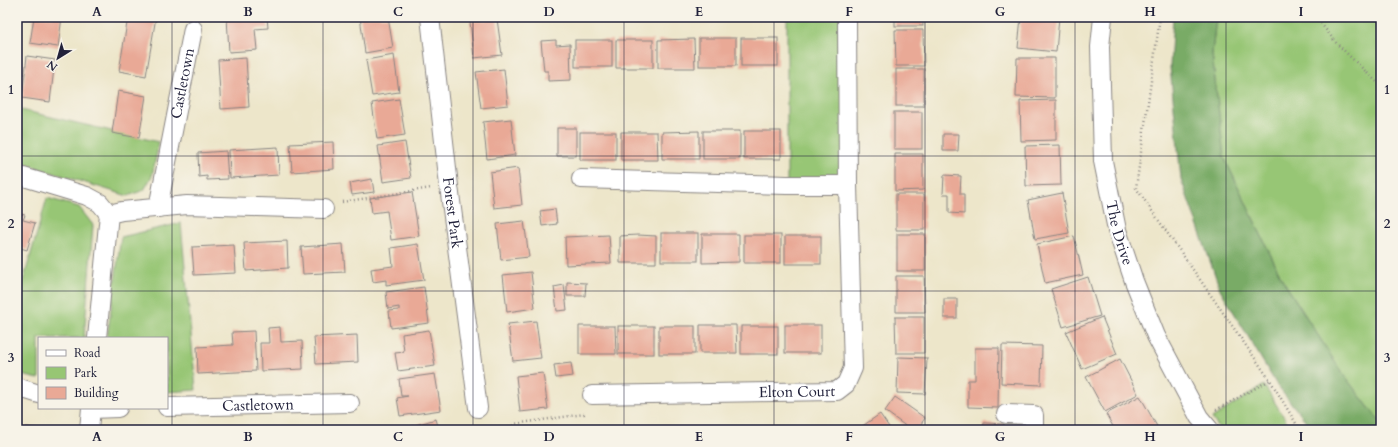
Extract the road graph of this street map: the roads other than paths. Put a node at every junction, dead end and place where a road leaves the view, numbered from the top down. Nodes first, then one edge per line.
1 (430, 17) edge
2 (847, 17) edge
3 (1103, 17) edge
4 (193, 29) dead end
5 (17, 175) edge
6 (581, 179) dead end
7 (848, 185) junction
8 (158, 208) junction
9 (324, 209) road end
10 (109, 214) junction
11 (97, 337) edge
12 (17, 387) edge
13 (38, 394) edge
14 (592, 395) road end
15 (350, 403) dead end
16 (168, 407) edge
17 (478, 408) dead end
18 (91, 409) edge
19 (1006, 414) dead end
20 (1205, 423) edge
21 (89, 430) edge
22 (1034, 430) edge

1 - 17 street, Forest Park
2 - 7 street, Elton Court
3 - 20 street, The Drive
4 - 8 street, Castletown
5 - 10 street
6 - 7 street
7 - 14 street, Elton Court
8 - 9 street
8 - 10 street
10 - 11 street
12 - 13 street
15 - 16 street, Castletown
18 - 21 street
19 - 22 street

